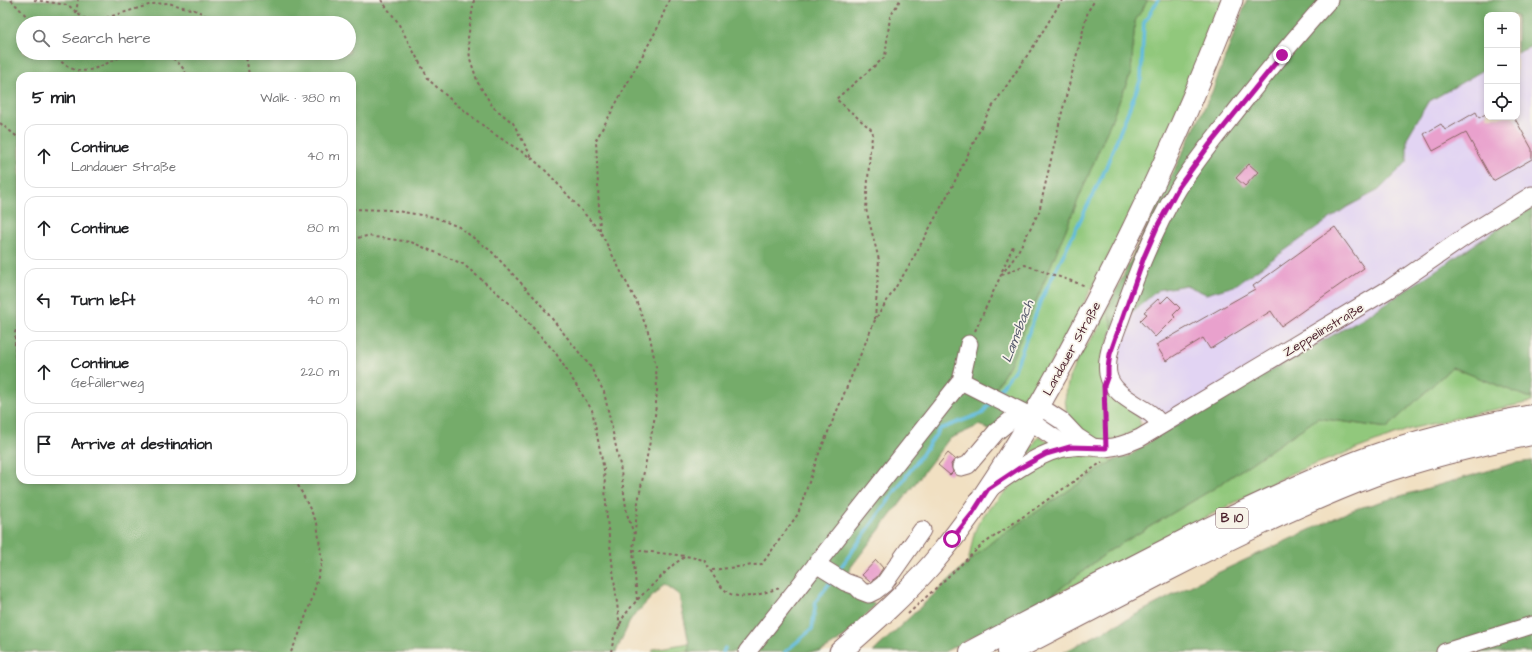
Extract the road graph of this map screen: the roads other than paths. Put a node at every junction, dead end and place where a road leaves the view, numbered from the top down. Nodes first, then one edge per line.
1 (1232, 0) edge
2 (1329, 0) edge
3 (1532, 196) edge
4 (969, 344) road end
5 (961, 381) junction
6 (1031, 414) junction
7 (1532, 416) edge
8 (1162, 425) junction
9 (1532, 434) edge
10 (1070, 447) junction
11 (1099, 447) junction
12 (961, 467) dead end
13 (988, 489) junction
14 (922, 530) dead end
15 (816, 564) junction
16 (1532, 625) edge
17 (747, 652) edge
18 (840, 652) edge
19 (971, 652) edge
20 (1009, 652) edge
21 (1445, 652) edge

1 - 6 main road, Landauer Straße
2 - 8 street
3 - 8 street, Zeppelinstraße
4 - 5 street
5 - 6 street
5 - 15 street
6 - 10 street
6 - 11 street
6 - 12 street
6 - 13 main road, Landauer Straße
7 - 19 highway, B 10
8 - 11 street, Zeppelinstraße
9 - 20 highway, B 10
10 - 11 street, Zeppelinstraße
10 - 13 street, Zeppelinstraße
13 - 18 main road, Landauer Straße
14 - 15 street
15 - 17 street
16 - 21 street

